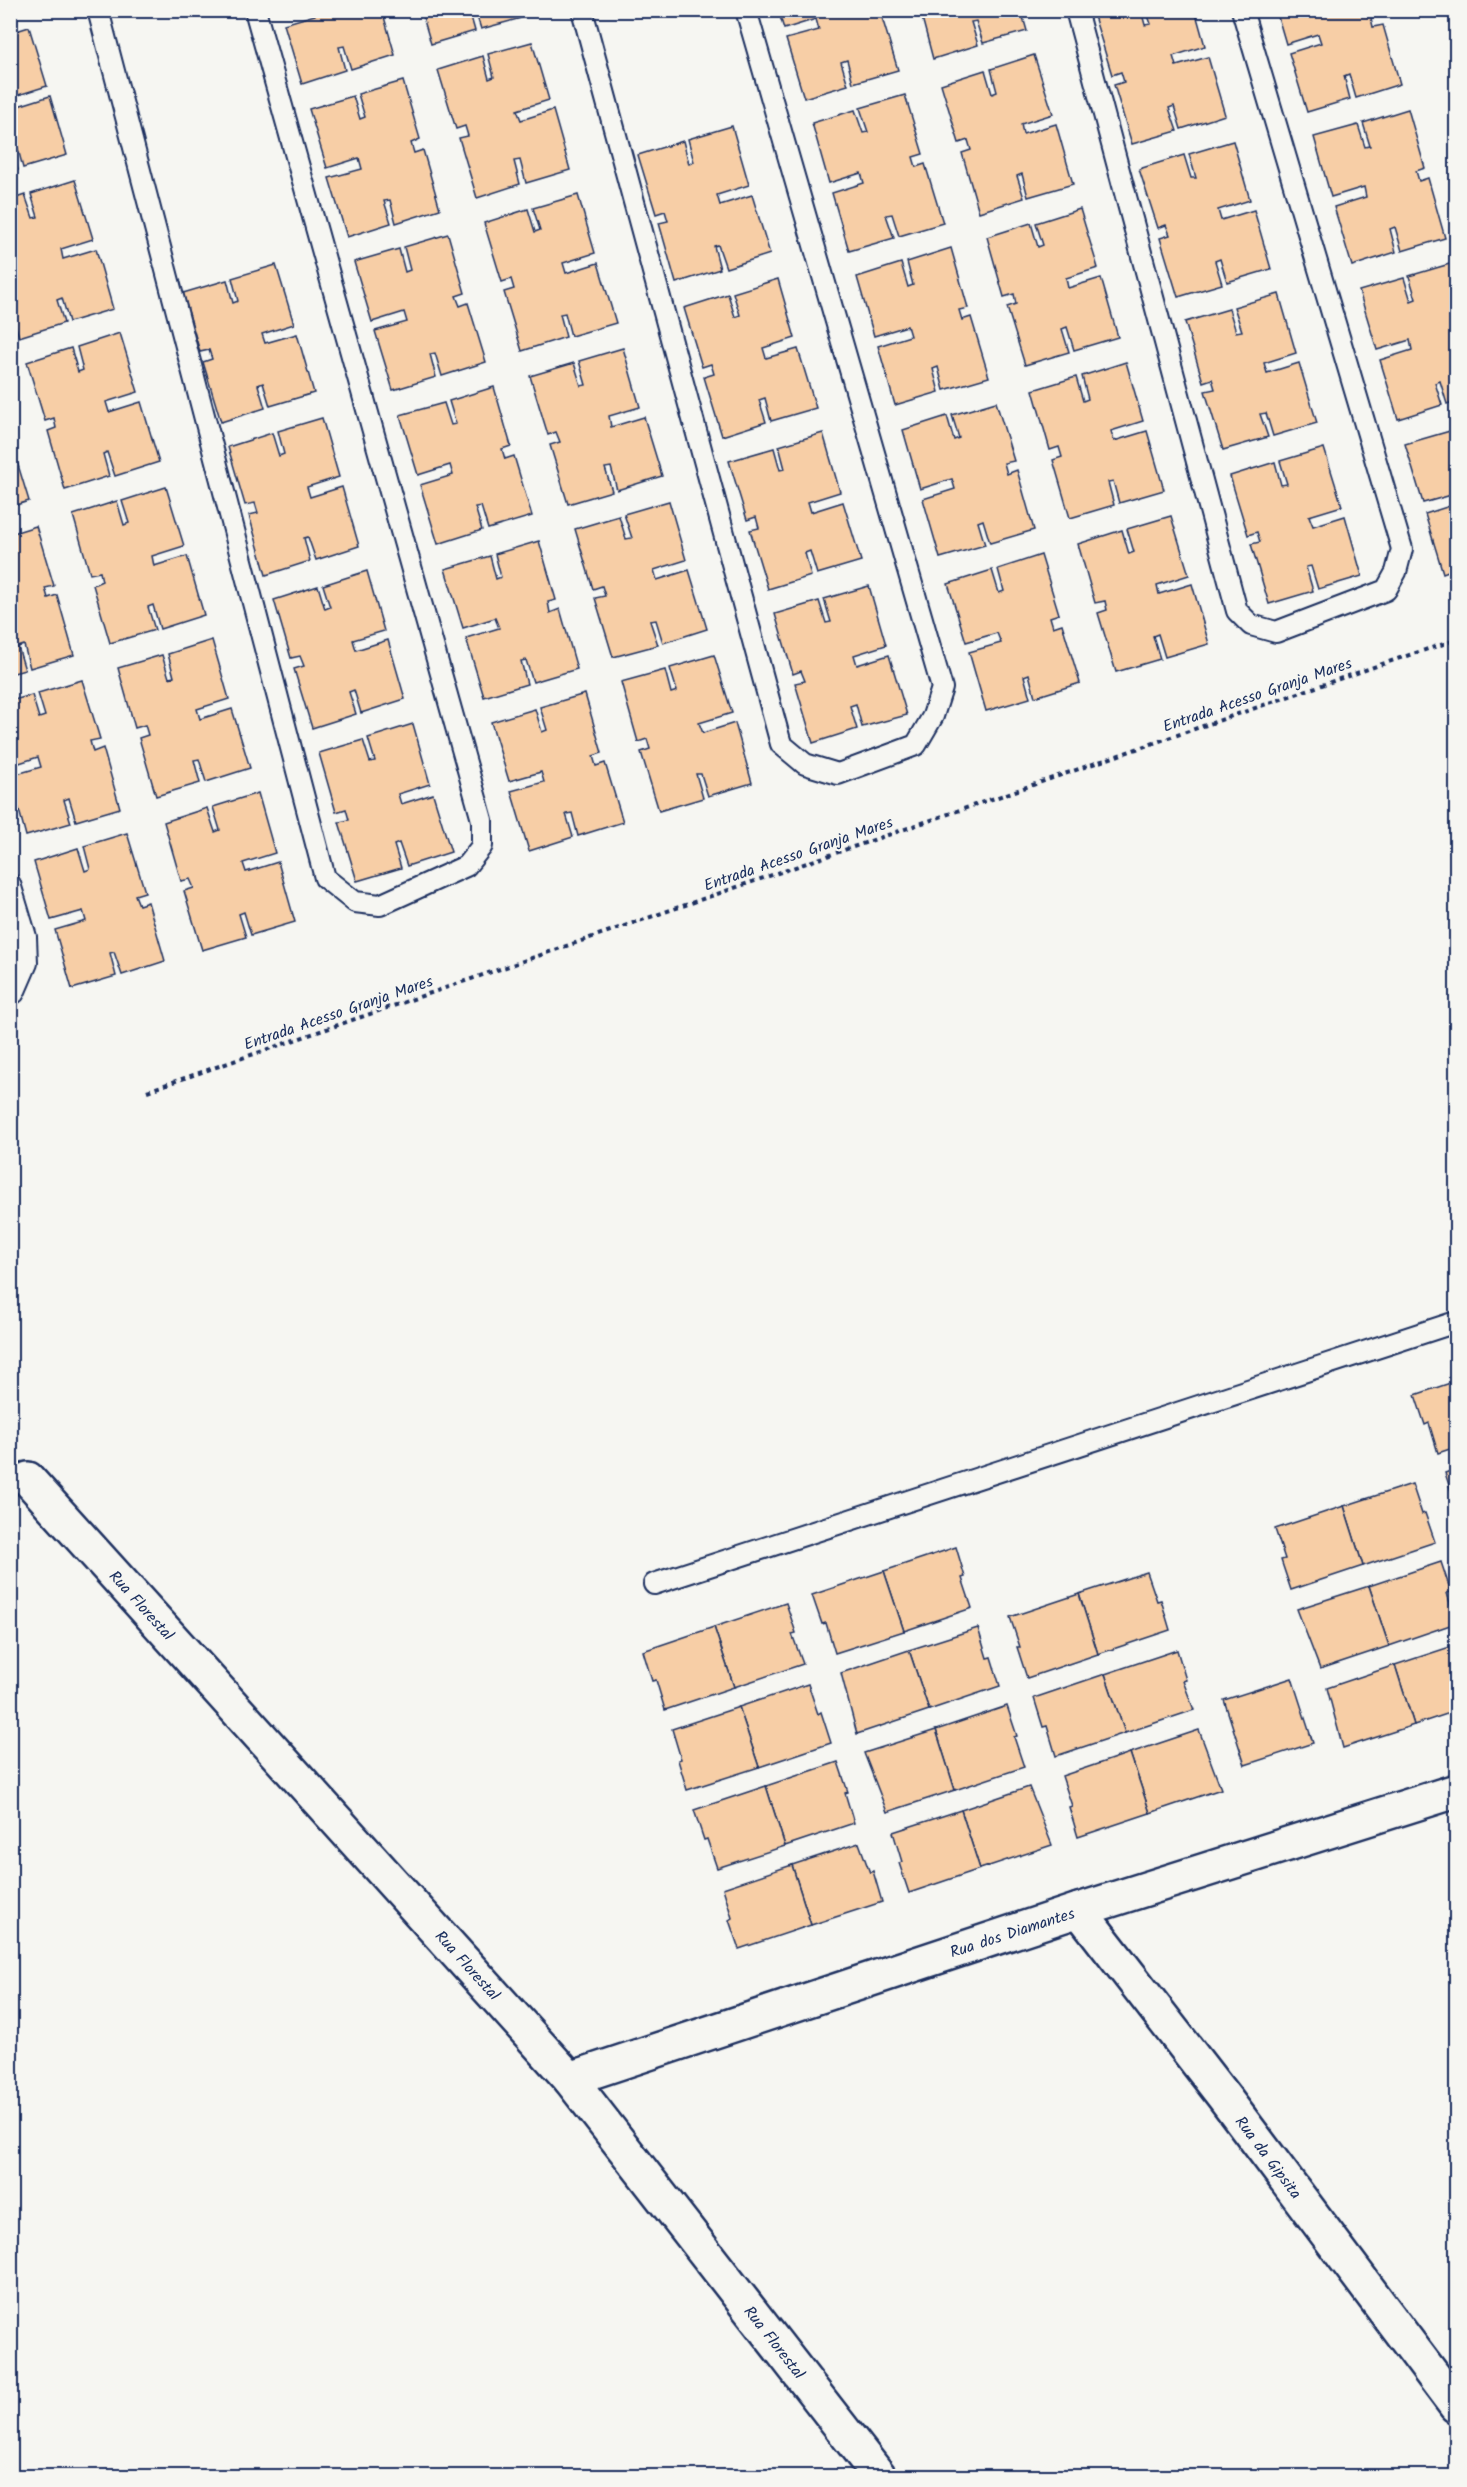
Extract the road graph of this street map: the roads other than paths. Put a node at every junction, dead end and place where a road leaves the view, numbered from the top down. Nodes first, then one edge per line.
1 (98, 10) edge
2 (255, 10) edge
3 (582, 10) edge
4 (746, 10) edge
5 (1076, 10) edge
6 (1242, 10) edge
7 (10, 884) edge
8 (10, 995) edge
9 (1456, 1322) edge
10 (28, 1479) dead end
11 (654, 1584) dead end
12 (1456, 1791) edge
13 (1079, 1910) junction
14 (570, 2079) junction
15 (1456, 2406) edge
16 (879, 2476) edge

1 - 2 lane
3 - 4 lane
5 - 6 lane
7 - 8 lane
9 - 11 lane
10 - 14 street, Rua Florestal
12 - 13 street, Rua dos Diamantes
13 - 14 street, Rua dos Diamantes
13 - 15 street, Rua da Gipsita
14 - 16 street, Rua Florestal

